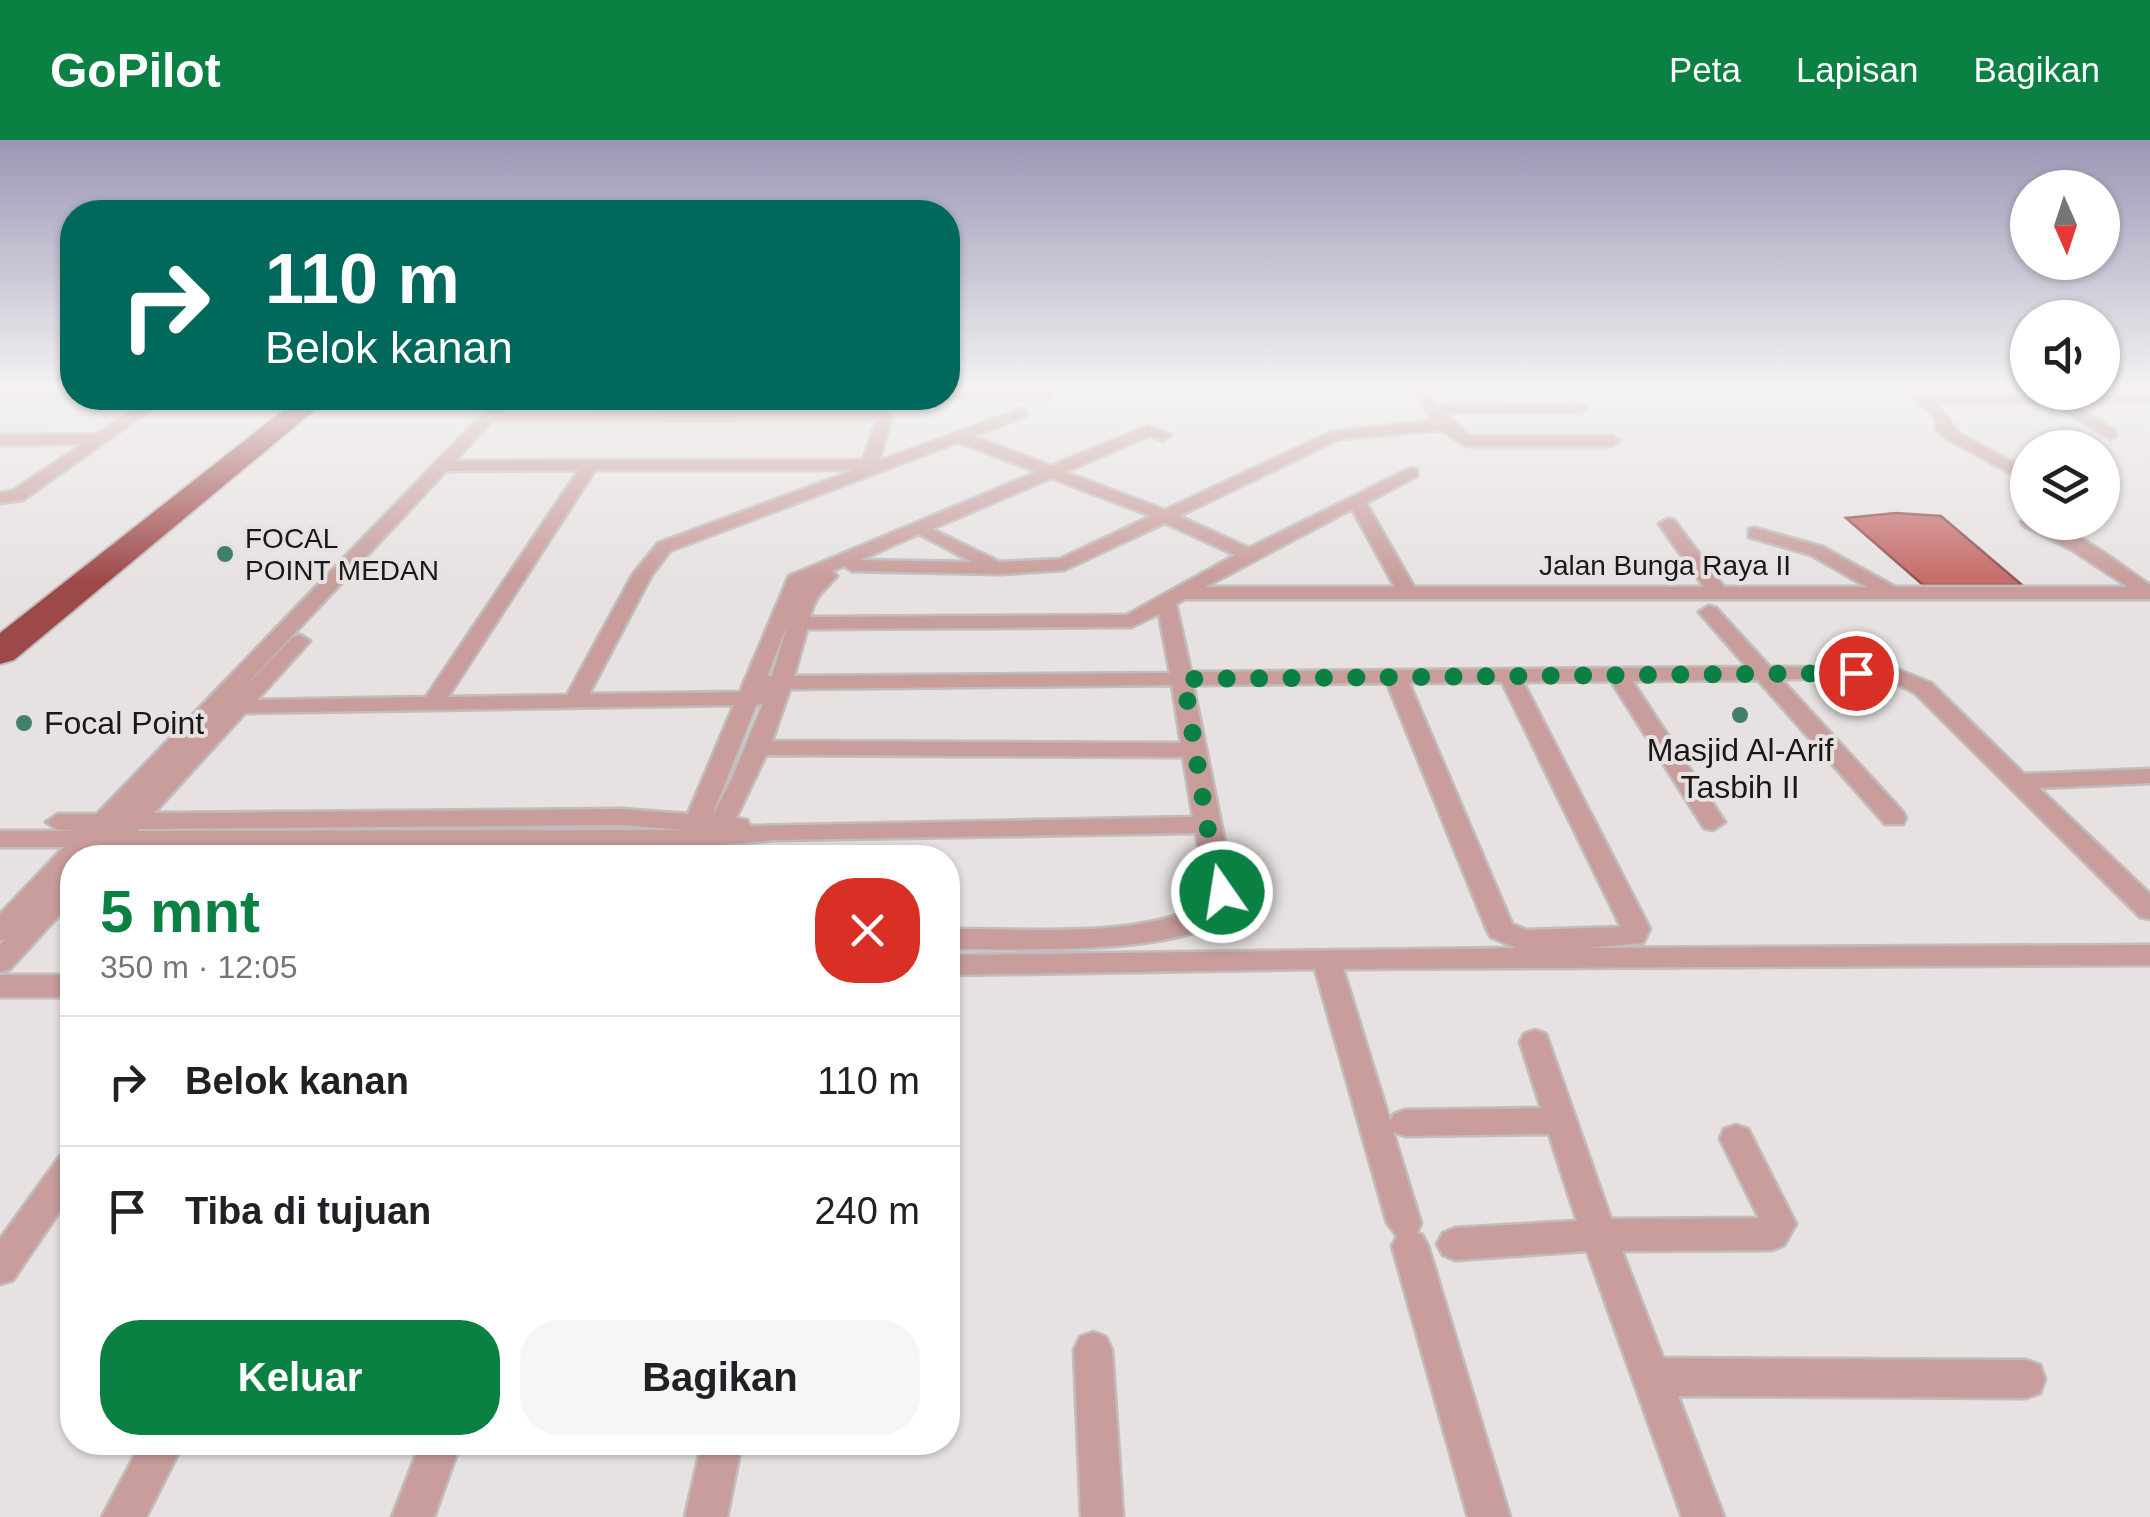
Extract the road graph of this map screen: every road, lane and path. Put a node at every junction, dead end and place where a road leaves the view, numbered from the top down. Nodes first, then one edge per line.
1 (78, 452) edge
2 (235, 452) edge
3 (238, 452) edge
4 (463, 452) edge
5 (879, 452) edge
6 (913, 452) edge
7 (1001, 452) edge
8 (1103, 452) edge
9 (1113, 452) edge
10 (1297, 452) edge
11 (1983, 452) edge
12 (877, 465) junction
13 (451, 466) junction
14 (590, 466) junction
15 (2010, 467) edge
16 (1410, 472) dead end
17 (1056, 474) junction
18 (8, 497) edge
19 (1357, 502) junction
20 (0, 508) edge
21 (1162, 515) junction
22 (1668, 524) dead end
23 (926, 534) junction
24 (1755, 534) dead end
25 (2066, 540) edge
26 (1249, 554) junction
27 (852, 564) junction
28 (1000, 568) junction
29 (1407, 592) junction
30 (1891, 592) junction
31 (2149, 593) edge
32 (1172, 598) junction
33 (1714, 602) junction
34 (0, 623) edge
35 (799, 624) junction
36 (0, 652) edge
37 (1618, 676) junction
38 (1765, 676) junction
39 (1510, 677) junction
40 (1396, 678) junction
41 (1184, 679) junction
42 (780, 690) junction
43 (750, 691) junction
44 (573, 704) junction
45 (432, 705) junction
46 (228, 706) junction
47 (757, 748) junction
48 (1197, 750) junction
49 (2150, 776) edge
50 (2021, 781) junction
51 (1894, 818) dead end
52 (0, 822) edge
53 (1714, 822) dead end
54 (1207, 825) junction
55 (109, 836) edge
56 (0, 839) edge
57 (700, 840) edge
58 (60, 885) edge
59 (60, 893) edge
60 (0, 900) edge
61 (36, 909) junction
62 (2150, 910) edge
63 (60, 914) edge
64 (0, 931) edge
65 (960, 938) edge
66 (2150, 955) edge
67 (0, 962) edge
68 (1326, 962) junction
69 (960, 966) edge
70 (0, 986) edge
71 (60, 986) edge
72 (1536, 1042) dead end
73 (1559, 1121) junction
74 (1405, 1123) dead end
75 (1736, 1139) dead end
76 (60, 1183) edge
77 (1599, 1235) junction
78 (1455, 1244) dead end
79 (0, 1268) edge
80 (1093, 1350) dead end
81 (1654, 1377) junction
82 (2026, 1379) dead end
83 (157, 1455) edge
84 (435, 1455) edge
85 (719, 1455) edge
86 (123, 1517) edge
87 (413, 1517) edge
88 (706, 1517) edge
89 (1102, 1517) edge
90 (1489, 1517) edge
91 (1703, 1517) edge

1 - 18 street
2 - 34 highway
3 - 36 highway
4 - 13 street
5 - 12 street
6 - 12 street
7 - 17 street
8 - 17 street
9 - 17 street
10 - 21 street
11 - 15 street
12 - 14 street
12 - 44 street
13 - 14 street
13 - 46 street
14 - 45 street
16 - 19 street
17 - 21 street
17 - 23 street
17 - 43 street
18 - 20 street
19 - 26 street
19 - 29 street
21 - 26 street
21 - 28 street
22 - 33 street
23 - 27 street
23 - 28 street
24 - 30 street
25 - 31 street
26 - 32 street
27 - 28 street
27 - 35 street
29 - 32 street, Jalan Bunga Raya II
29 - 33 street, Jalan Bunga Raya II
30 - 31 street, Jalan Bunga Raya II
30 - 33 street, Jalan Bunga Raya II
32 - 35 street
32 - 41 street
33 - 38 street
35 - 42 street
37 - 38 street
37 - 39 street
37 - 53 street
38 - 50 street
38 - 51 street
39 - 40 street
39 - 40 street
40 - 41 street
41 - 42 street
41 - 48 street
42 - 43 street
42 - 47 street
43 - 44 street
43 - 57 street
44 - 45 street
45 - 46 street
46 - 55 street
47 - 48 street
47 - 57 street
48 - 54 street
49 - 50 street
50 - 62 street
52 - 55 street
54 - 57 street
54 - 65 street
55 - 56 street
55 - 57 street
58 - 61 street
59 - 61 street
60 - 61 street
61 - 63 street
61 - 64 street
61 - 67 street
66 - 68 street
68 - 69 street
68 - 90 street
70 - 71 street
72 - 73 street
73 - 74 street
73 - 77 street
75 - 77 street
76 - 79 street
77 - 78 street
77 - 81 street
80 - 89 street
81 - 82 street
81 - 91 street
83 - 86 street
84 - 87 street
85 - 88 street

